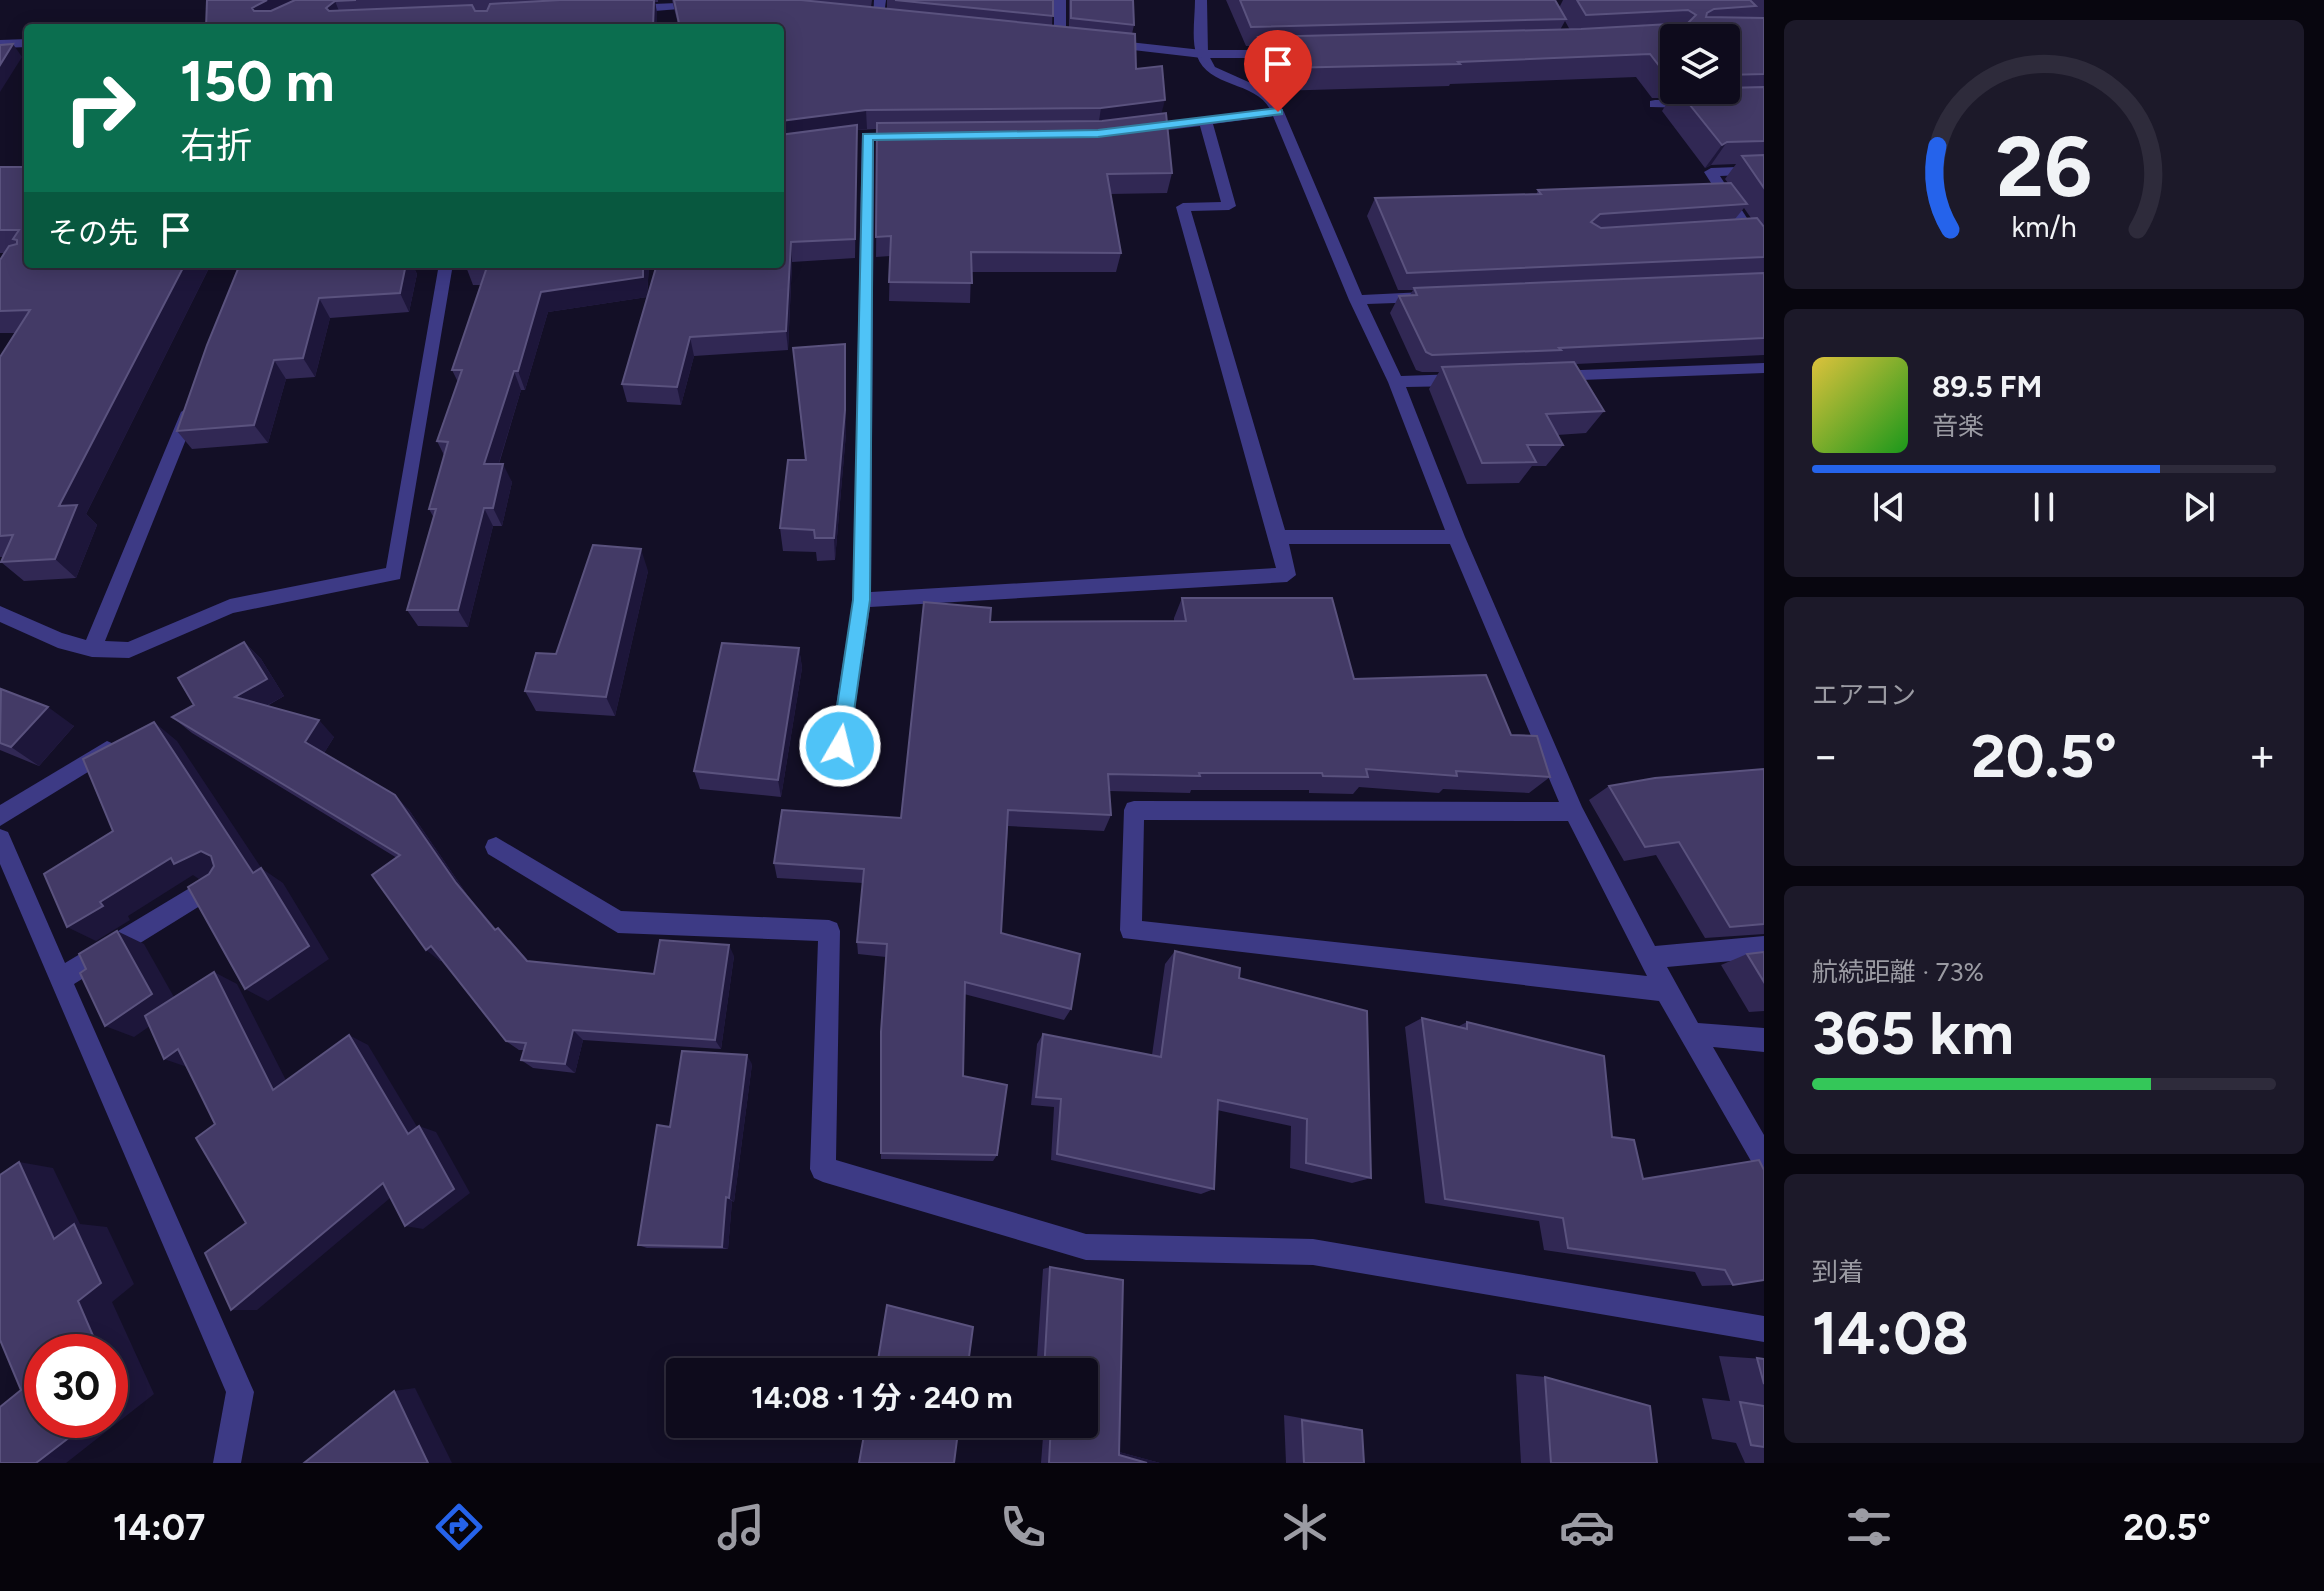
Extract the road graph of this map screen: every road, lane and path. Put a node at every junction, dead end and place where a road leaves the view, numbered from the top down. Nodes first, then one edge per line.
1 (880, 0) edge
2 (1060, 0) edge
3 (1201, 0) edge
4 (712, 5) edge
5 (616, 10) edge
6 (894, 21) edge
7 (1045, 37) edge
8 (1060, 39) junction
9 (1075, 40) edge
10 (1090, 42) edge
11 (24, 43) edge
12 (0, 44) edge
13 (1202, 54) junction
14 (1287, 54) edge
15 (1655, 104) dead end
16 (1660, 104) edge
17 (1278, 112) junction
18 (1206, 123) junction
19 (1129, 131) edge
20 (867, 137) dead end
21 (1764, 170) edge
22 (1716, 231) edge
23 (445, 268) edge
24 (1435, 297) edge
25 (1357, 300) junction
26 (1764, 368) edge
27 (1534, 377) edge
28 (1472, 379) edge
29 (1396, 382) junction
30 (197, 392) edge
31 (1278, 537) junction
32 (1456, 537) junction
33 (862, 600) junction
34 (0, 614) edge
35 (92, 649) junction
36 (129, 737) edge
37 (835, 775) dead end
38 (1574, 812) junction
39 (0, 816) edge
40 (0, 839) edge
41 (496, 847) dead end
42 (223, 880) edge
43 (1764, 947) edge
44 (1650, 958) junction
45 (61, 979) junction
46 (1666, 990) junction
47 (1692, 1034) junction
48 (1764, 1040) edge
49 (1764, 1159) edge
50 (1764, 1329) edge
51 (227, 1463) edge

1 - 6 street
2 - 8 street
3 - 13 street
4 - 5 street
7 - 8 street
8 - 9 street
10 - 13 street
11 - 12 street
13 - 14 street
13 - 17 street
15 - 16 street
17 - 18 street
17 - 25 street
18 - 19 street
18 - 31 street
20 - 33 street
21 - 22 street
23 - 35 street
24 - 25 street
25 - 29 street
26 - 27 street
28 - 29 street
29 - 32 street
30 - 35 street
31 - 32 street
31 - 33 street
32 - 38 street
33 - 37 street
34 - 35 street
36 - 39 street
38 - 44 street
38 - 46 street
40 - 45 street
41 - 50 street
42 - 45 street
43 - 44 street
44 - 46 street
45 - 51 street
46 - 47 street
47 - 48 street
47 - 49 street

